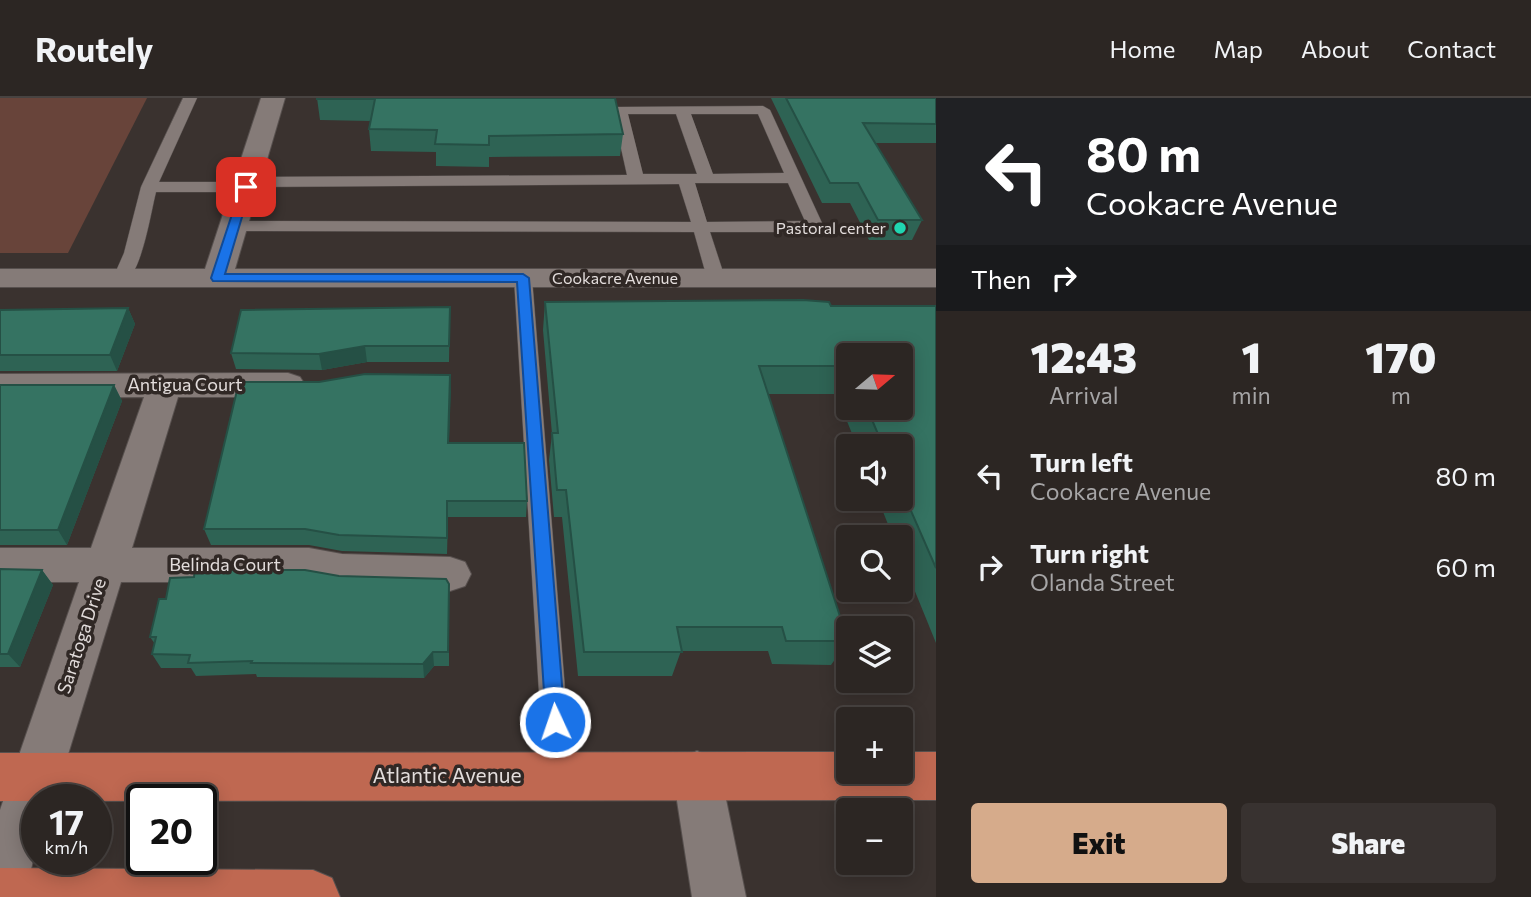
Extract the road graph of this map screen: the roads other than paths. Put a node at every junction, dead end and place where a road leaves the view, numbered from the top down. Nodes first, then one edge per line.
1 (190, 98) edge
2 (273, 98) edge
3 (682, 110) junction
4 (707, 178) junction
5 (792, 178) junction
6 (636, 179) junction
7 (686, 179) junction
8 (246, 184) junction
9 (149, 187) junction
10 (233, 226) junction
11 (702, 228) junction
12 (0, 278) edge
13 (122, 278) junction
14 (217, 278) junction
15 (523, 278) junction
16 (716, 278) junction
17 (936, 278) edge
18 (165, 385) junction
19 (322, 385) edge
20 (0, 386) edge
21 (0, 565) edge
22 (106, 565) junction
23 (450, 574) dead end
24 (697, 775) junction
25 (558, 776) junction
26 (936, 776) edge
27 (18, 777) edge
28 (0, 887) edge
29 (0, 895) edge
30 (313, 897) edge
31 (719, 897) edge

1 - 9 lane
2 - 8 street
3 - 4 lane
3 - 5 lane
3 - 6 lane
4 - 5 lane
4 - 7 lane
5 - 11 lane
6 - 7 lane
6 - 8 lane
7 - 11 lane
8 - 9 lane
8 - 10 street
9 - 13 lane
10 - 11 lane
10 - 14 street
11 - 16 lane
12 - 13 street, Cookacre Avenue
13 - 14 street, Cookacre Avenue
14 - 15 street, Cookacre Avenue
15 - 16 street, Cookacre Avenue
15 - 25 lane
16 - 17 street, Cookacre Avenue
18 - 19 street, Antigua Court
18 - 20 street, Antigua Court
18 - 22 street, Saratoga Drive
21 - 22 street, Belinda Court
22 - 23 street, Belinda Court
22 - 27 street, Saratoga Drive
24 - 25 main road, Atlantic Avenue
24 - 26 main road, Atlantic Avenue
24 - 31 street
25 - 27 main road, Atlantic Avenue
27 - 28 street, Saratoga Drive
29 - 30 main road

